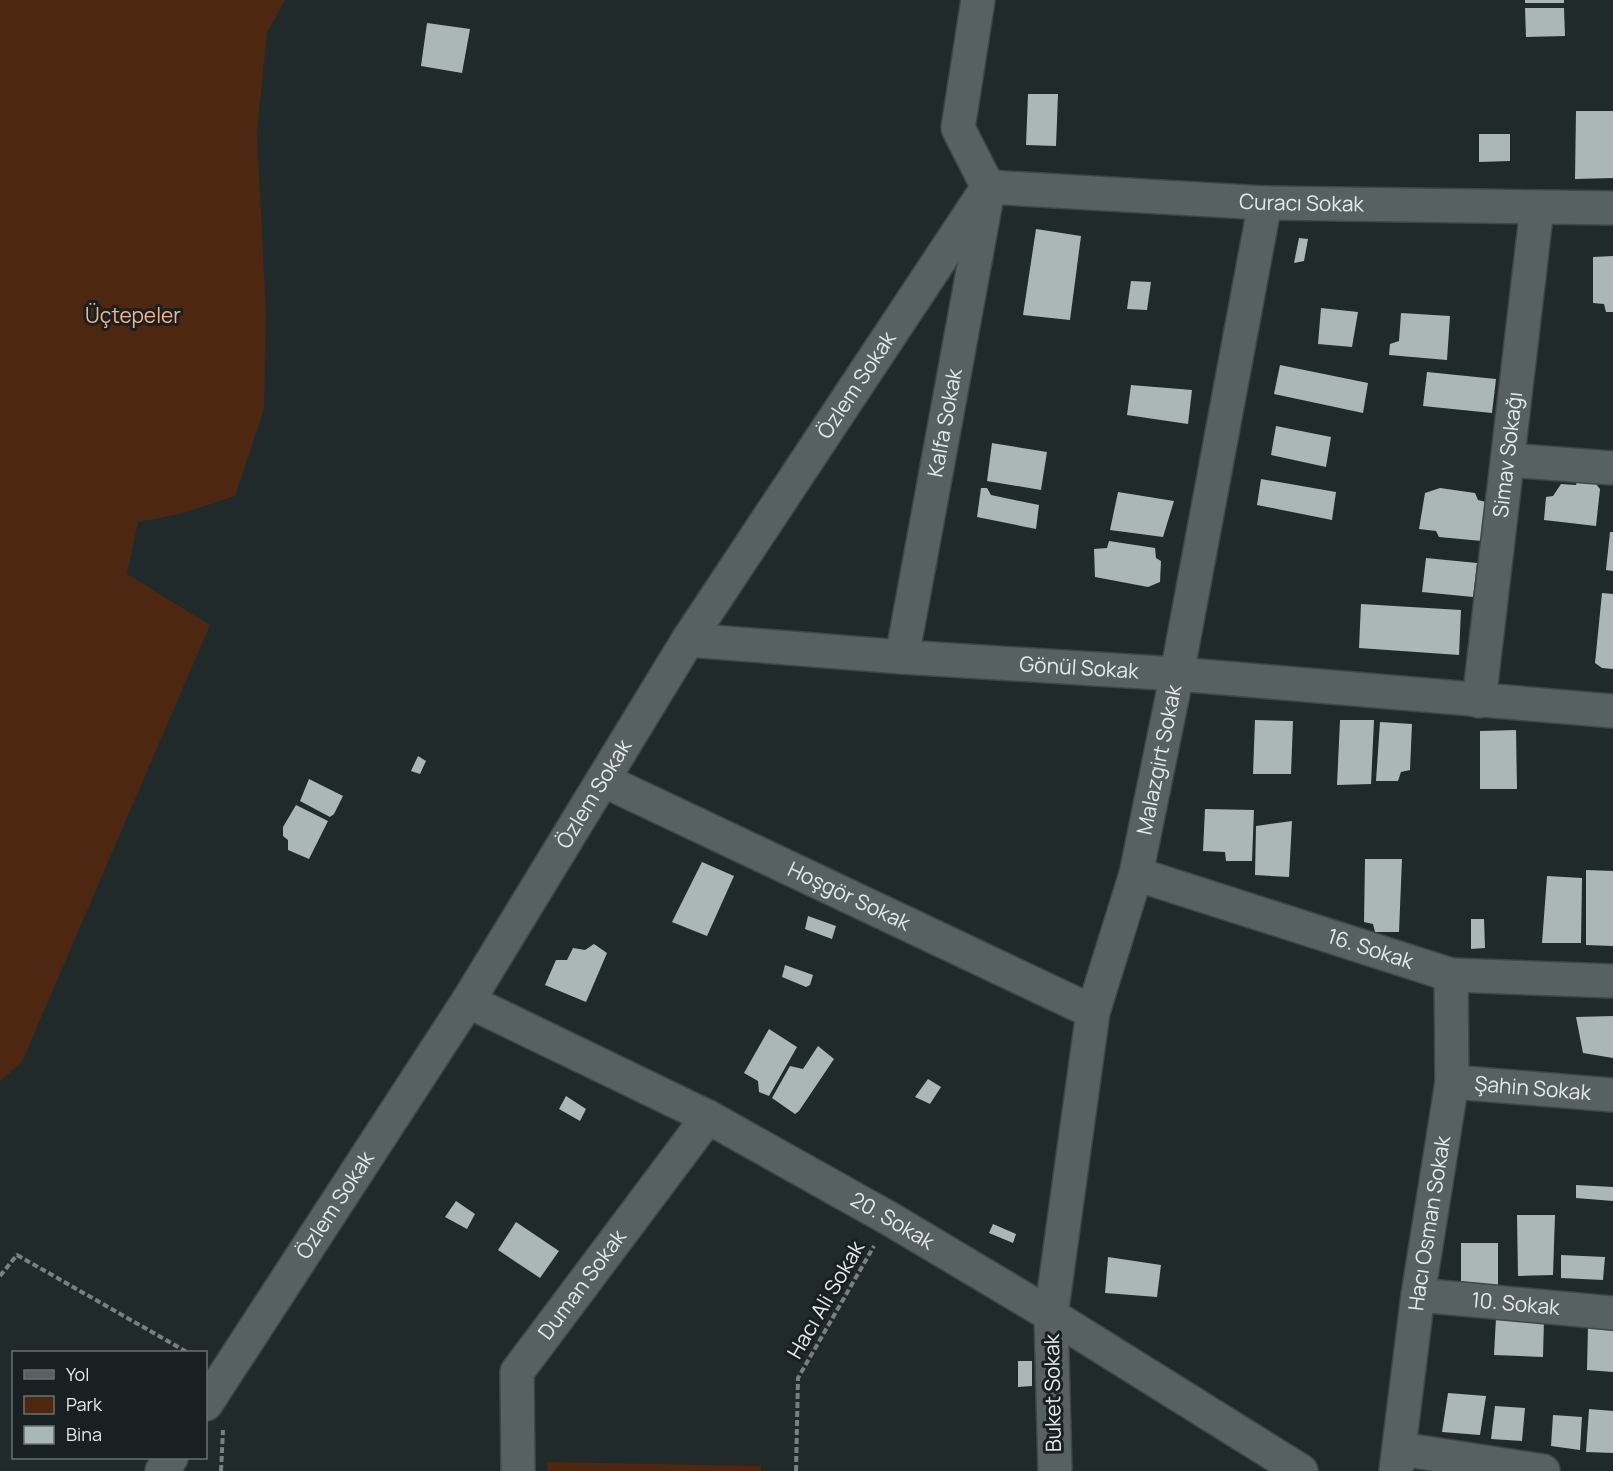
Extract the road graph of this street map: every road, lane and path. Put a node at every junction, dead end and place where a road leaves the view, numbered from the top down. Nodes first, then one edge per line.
1 (978, 0) edge
2 (988, 187) junction
3 (1265, 203) junction
4 (1537, 208) junction
5 (1613, 208) edge
6 (1508, 460) junction
7 (1613, 468) edge
8 (688, 640) junction
9 (902, 657) junction
10 (1177, 674) junction
11 (1479, 701) junction
12 (1613, 711) edge
13 (603, 780) junction
14 (1136, 874) junction
15 (1450, 975) junction
16 (1613, 981) edge
17 (468, 1001) junction
18 (1093, 1012) junction
19 (1452, 1082) junction
20 (1613, 1095) edge
21 (708, 1118) junction
22 (890, 1219) junction
23 (0, 1276) edge
24 (1418, 1295) junction
25 (1613, 1313) edge
26 (1051, 1315) junction
27 (184, 1351) edge
28 (207, 1402) edge
29 (1398, 1460) edge
30 (518, 1471) edge
31 (796, 1471) edge
32 (1055, 1471) edge
33 (1301, 1471) edge
34 (1543, 1471) edge

1 - 2 street
2 - 3 street, Curacı Sokak
2 - 8 street, Özlem Sokak
2 - 9 street, Kalfa Sokak
3 - 4 street, Curacı Sokak
3 - 10 street, Malazgirt Sokak
4 - 5 street, Curacı Sokak
4 - 6 street, Simav Sokağı
6 - 7 street
6 - 11 street, Simav Sokağı
8 - 9 street, Gönül Sokak
8 - 13 street, Özlem Sokak
9 - 10 street, Gönül Sokak
10 - 11 street, Gönül Sokak
10 - 14 street, Malazgirt Sokak
11 - 12 street, Gönül Sokak
13 - 17 street, Özlem Sokak
13 - 18 street, Hoşgör Sokak
14 - 15 street, 16. Sokak
14 - 18 street, Malazgirt Sokak
15 - 16 street, 16. Sokak
15 - 19 street, Hacı Osman Sokak
17 - 21 street, 20. Sokak
17 - 28 street, Özlem Sokak
18 - 26 street, Malazgirt Sokak
19 - 20 street, Şahin Sokak
19 - 24 street, Hacı Osman Sokak
21 - 22 street, 20. Sokak
21 - 30 street, Duman Sokak
22 - 26 street, 20. Sokak
22 - 31 path, Hacı Ali Sokak
23 - 27 path
24 - 25 street, 10. Sokak
24 - 29 street, Hacı Osman Sokak
26 - 32 street, Buket Sokak
26 - 33 street, 20. Sokak
29 - 34 street

